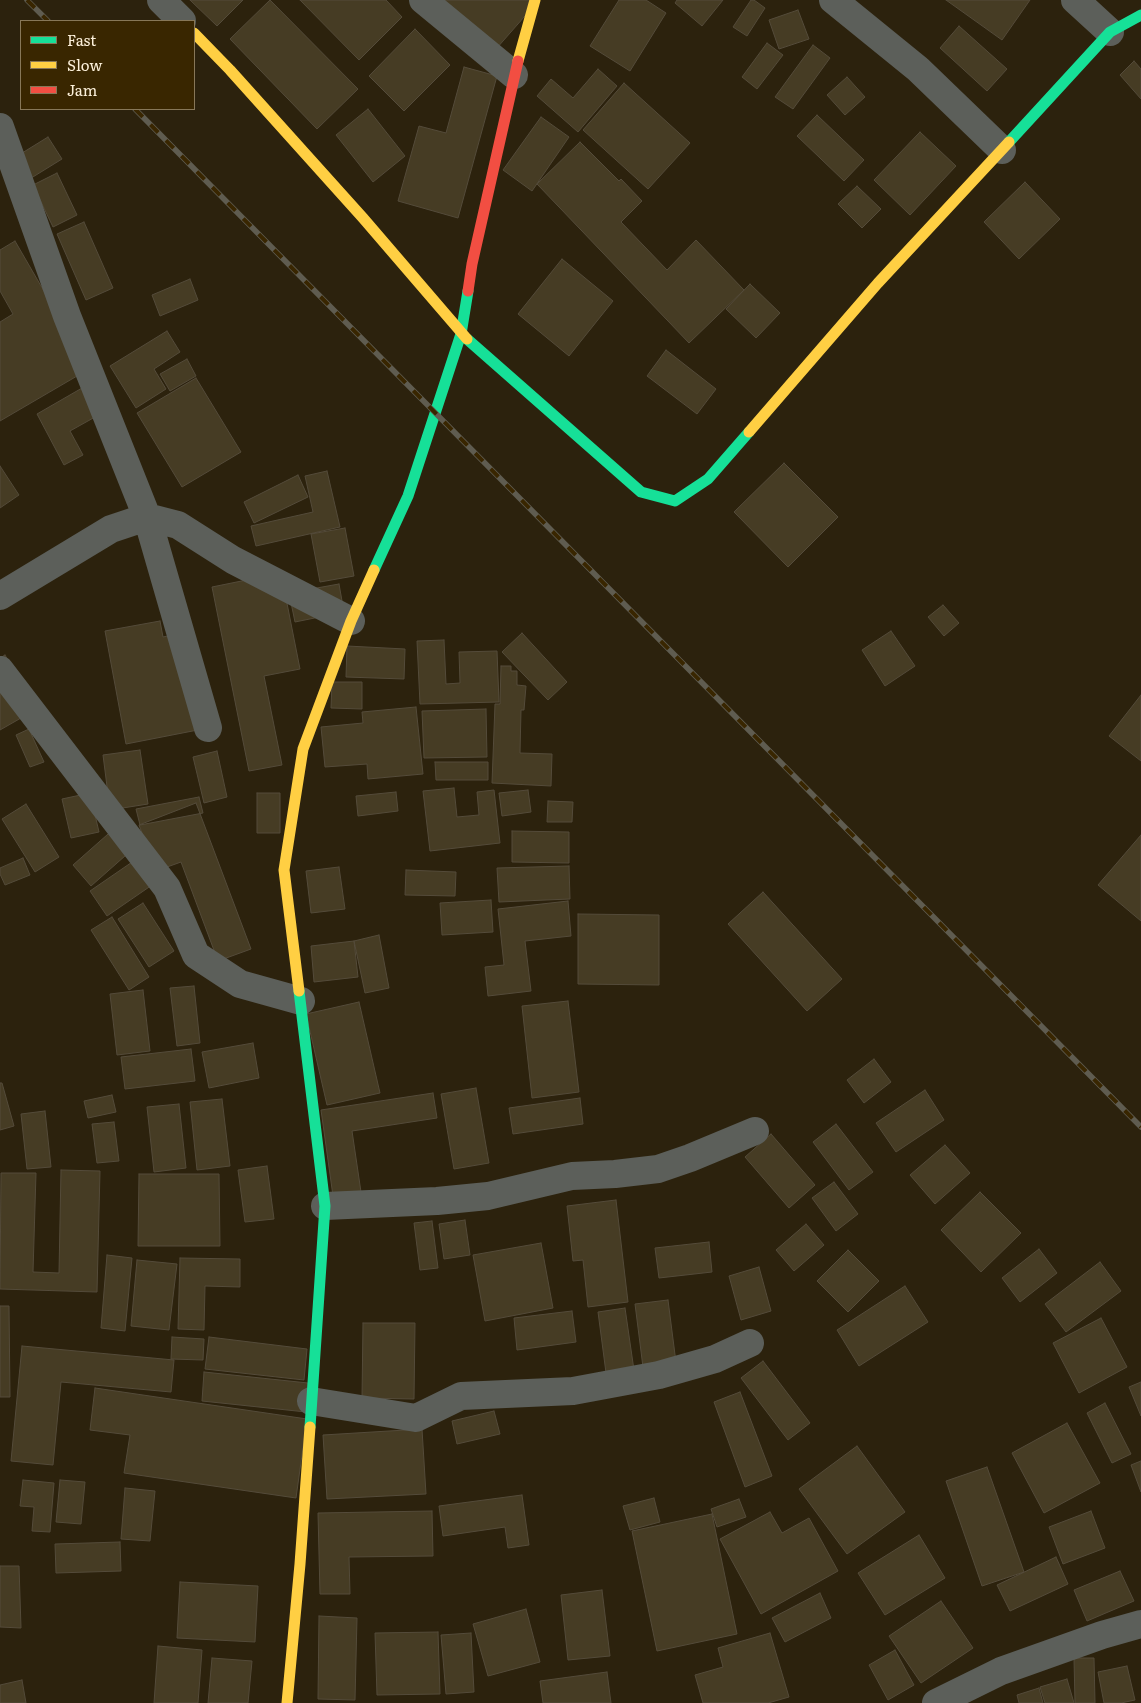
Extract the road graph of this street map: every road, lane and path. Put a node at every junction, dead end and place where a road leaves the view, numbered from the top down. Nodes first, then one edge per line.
1 (161, 0) edge
2 (423, 0) edge
3 (534, 0) edge
4 (833, 0) edge
5 (1075, 0) edge
6 (1141, 15) edge
7 (181, 20) edge
8 (1110, 32) junction
9 (195, 35) edge
10 (514, 75) junction
11 (0, 127) edge
12 (1002, 150) junction
13 (461, 334) junction
14 (147, 516) junction
15 (0, 596) edge
16 (351, 621) junction
17 (0, 670) edge
18 (208, 728) dead end
19 (301, 1002) junction
20 (755, 1131) dead end
21 (325, 1206) junction
22 (750, 1343) dead end
23 (311, 1401) junction
24 (1141, 1624) edge
25 (287, 1703) edge
26 (936, 1703) edge

1 - 7 street
2 - 10 street
3 - 10 street
4 - 12 street
5 - 8 street
6 - 8 street
8 - 12 street
9 - 13 street
10 - 13 street
11 - 14 street
12 - 13 street
13 - 16 street
14 - 15 street
14 - 16 street
14 - 18 street
16 - 19 street
17 - 19 street
19 - 21 street
20 - 21 street
21 - 23 street
22 - 23 street
23 - 25 street
24 - 26 street

